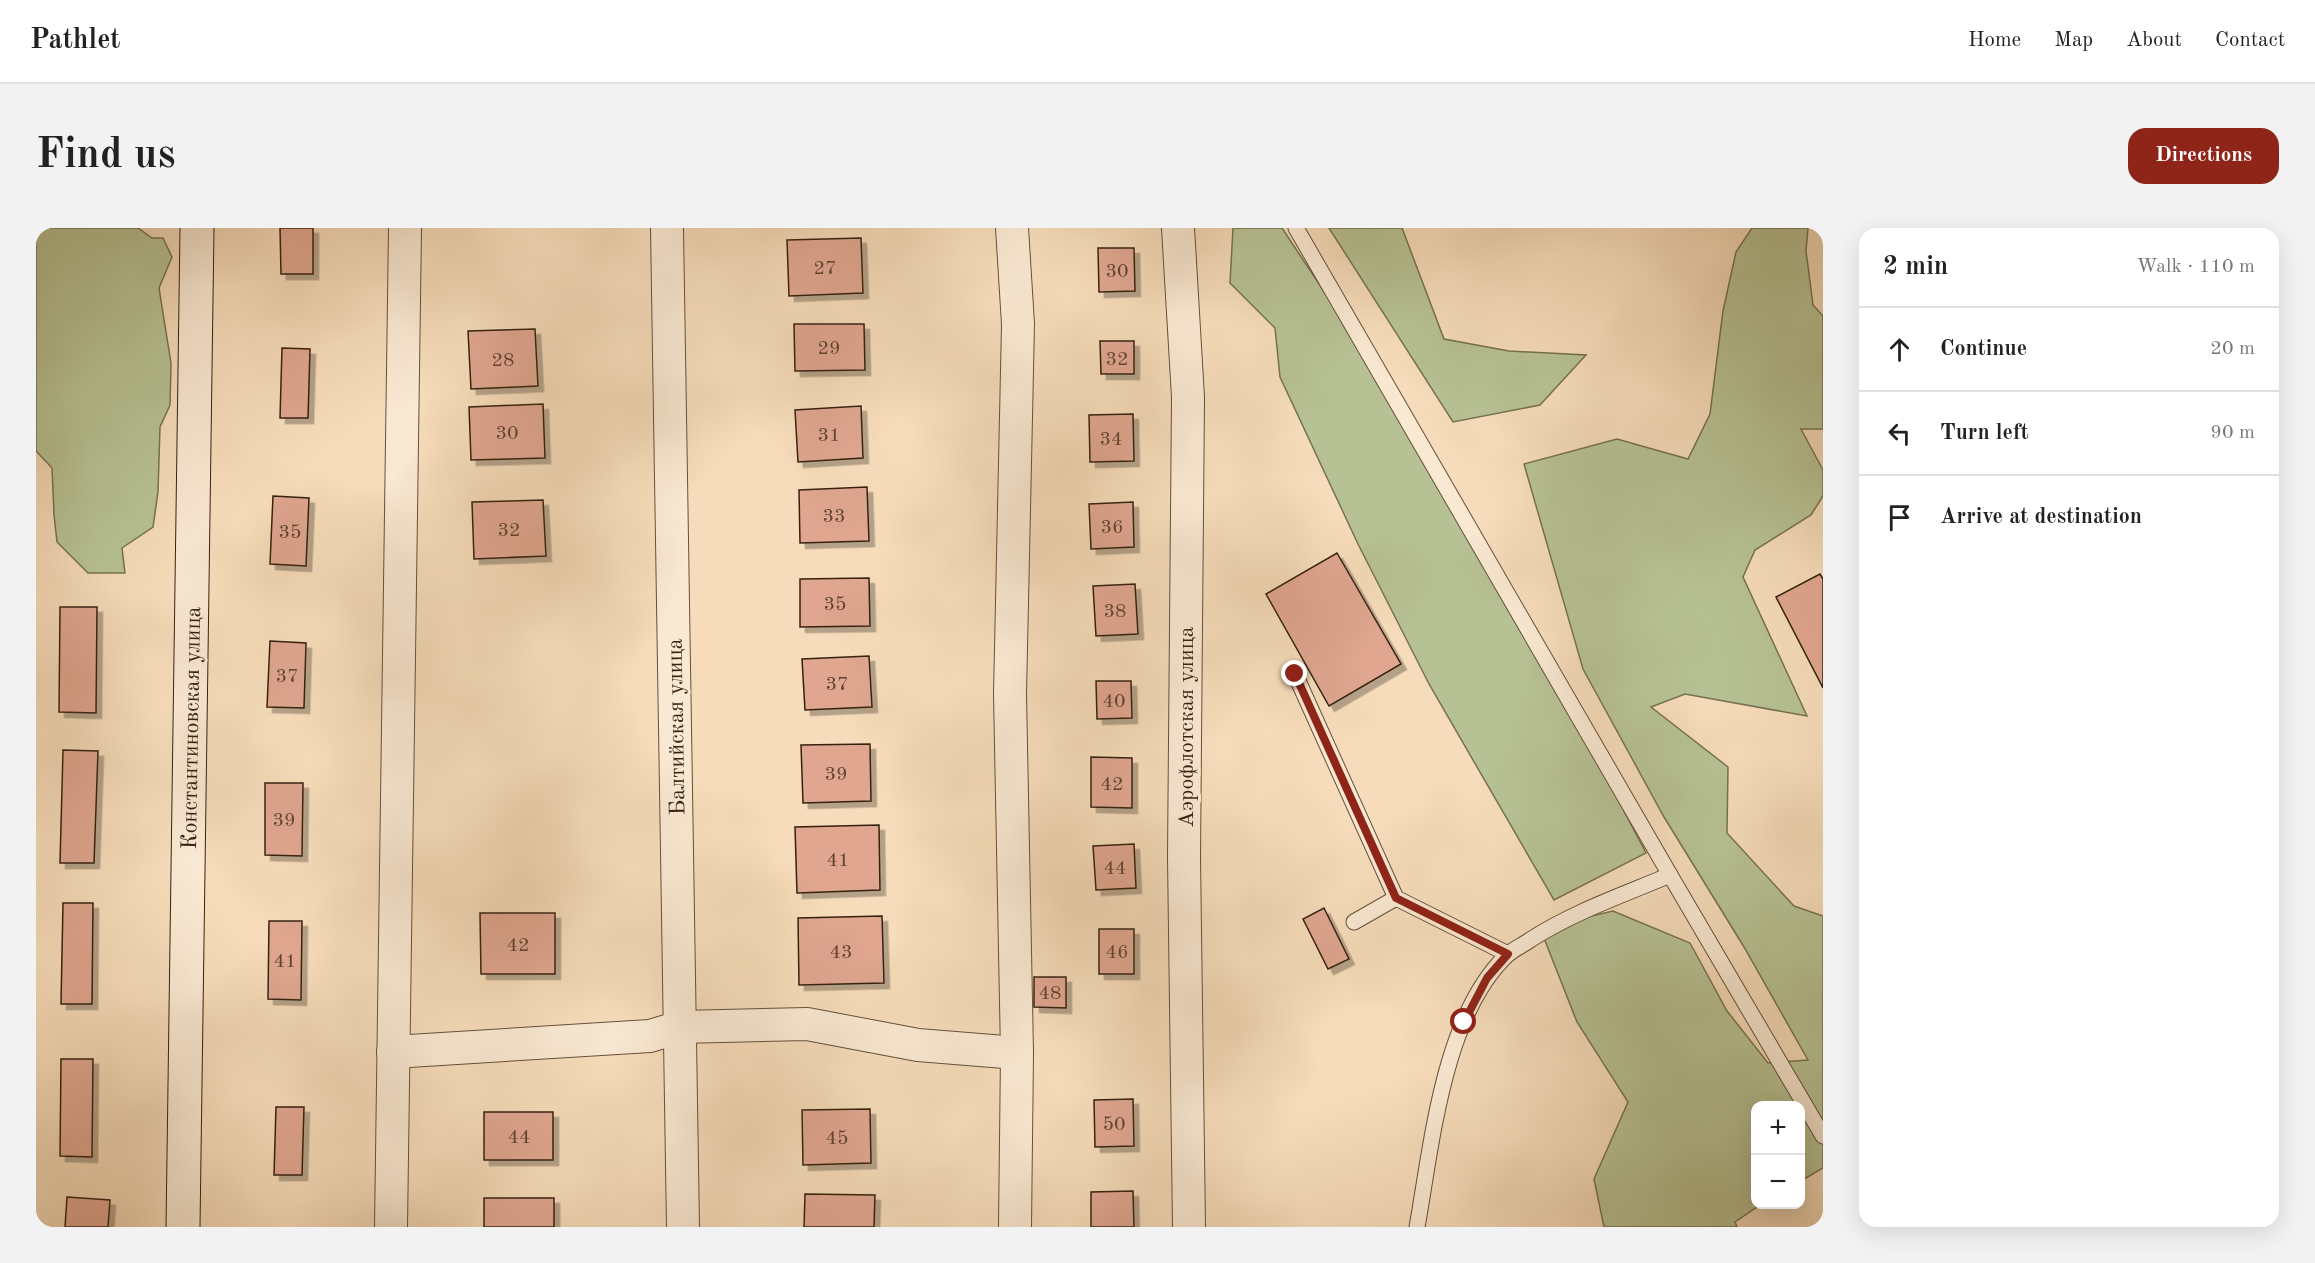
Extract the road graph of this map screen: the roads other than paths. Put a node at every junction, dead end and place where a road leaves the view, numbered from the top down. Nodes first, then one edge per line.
1 (196, 228) edge
2 (405, 228) edge
3 (667, 228) edge
4 (1012, 228) edge
5 (1178, 228) edge
6 (1296, 228) edge
7 (1295, 674) dead end
8 (1670, 875) junction
9 (1396, 898) junction
10 (1354, 922) dead end
11 (1508, 954) junction
12 (680, 1027) junction
13 (393, 1052) junction
14 (1017, 1053) junction
15 (1823, 1136) edge
16 (183, 1227) edge
17 (391, 1227) edge
18 (683, 1227) edge
19 (1015, 1227) edge
20 (1189, 1227) edge
21 (1417, 1227) edge

1 - 16 street, Константиновская улица
2 - 13 street
3 - 12 street, Балтийская улица
4 - 14 street
5 - 20 street, Аэрофлотская улица
6 - 8 lane
7 - 9 lane
8 - 11 lane
8 - 15 lane
9 - 10 lane
9 - 11 lane
11 - 21 lane
12 - 13 street
12 - 14 street
12 - 18 street, Балтийская улица
13 - 17 street
14 - 19 street

